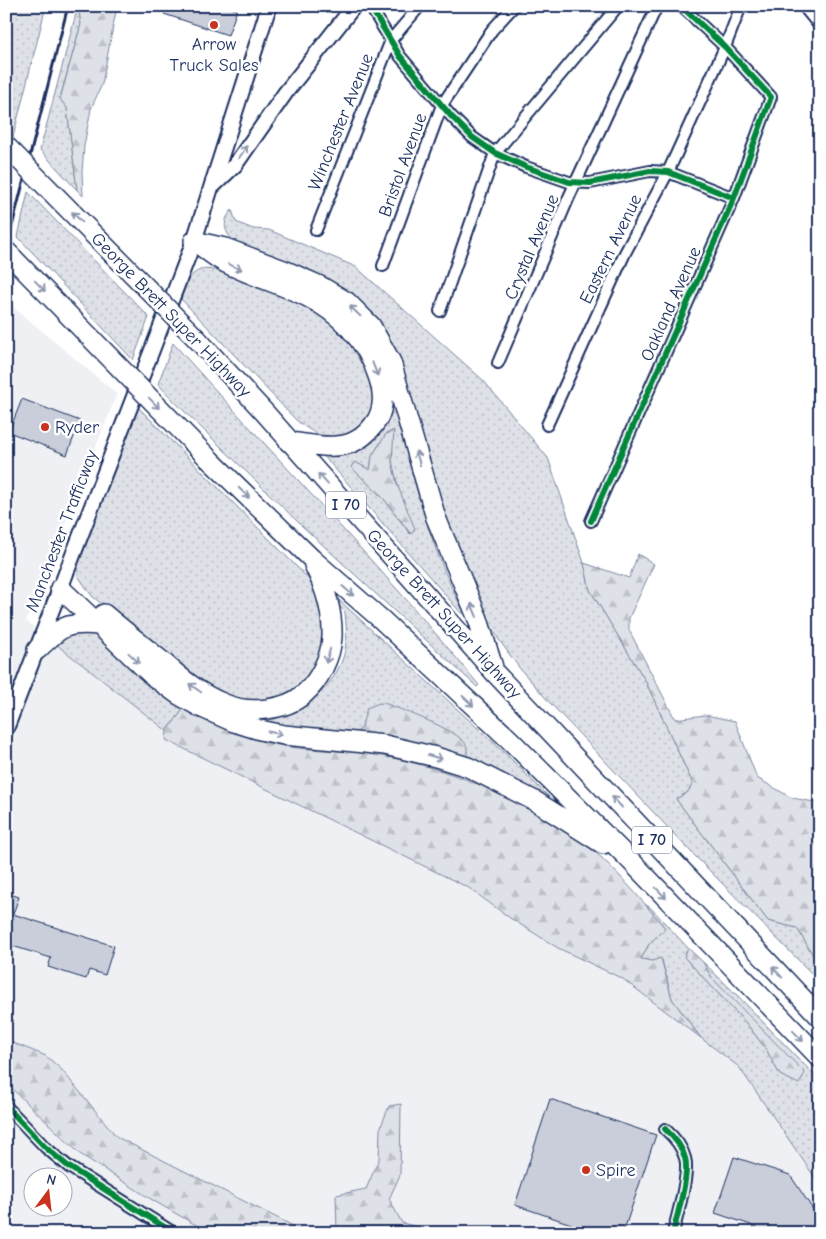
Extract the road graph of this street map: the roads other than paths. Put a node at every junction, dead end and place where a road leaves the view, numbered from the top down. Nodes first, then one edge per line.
1 (269, 6) edge
2 (354, 6) edge
3 (370, 6) edge
4 (420, 6) edge
5 (514, 6) edge
6 (618, 6) edge
7 (657, 6) edge
8 (681, 6) edge
9 (741, 6) edge
10 (807, 6) edge
11 (820, 22) edge
12 (391, 40) junction
13 (725, 47) junction
14 (442, 105) junction
15 (6, 146) edge
16 (495, 153) junction
17 (668, 172) junction
18 (576, 183) junction
19 (211, 189) junction
20 (734, 198) junction
21 (316, 230) dead end
22 (194, 241) junction
23 (6, 252) edge
24 (383, 266) dead end
25 (440, 312) dead end
26 (498, 363) dead end
27 (547, 425) dead end
28 (290, 442) junction
29 (591, 521) dead end
30 (312, 559) junction
31 (60, 588) junction
32 (99, 625) junction
33 (36, 650) junction
34 (495, 673) junction
35 (6, 729) edge
36 (628, 858) junction
37 (817, 1012) edge
38 (820, 1058) edge
39 (6, 1106) edge
40 (665, 1129) dead end
41 (174, 1233) edge
42 (673, 1233) edge

1 - 19 main road, Manchester Trafficway
19 -> 2 main road
3 - 12 street
4 - 12 street, Winchester Avenue
5 - 14 street, Bristol Avenue
6 - 16 street
7 - 18 street, Crystal Avenue
8 - 13 street
9 - 13 street, Eastern Avenue
10 - 11 main road
12 - 14 street
12 - 21 street, Winchester Avenue
13 - 17 street, Eastern Avenue
13 - 20 street, Oakland Avenue
14 - 16 street
14 - 24 street, Bristol Avenue
28 -> 15 highway, George Brett Super Highway / I 70, bridge
16 - 18 street
16 - 25 street
17 - 18 street
17 - 20 street
17 - 27 street, Eastern Avenue
18 - 26 street, Crystal Avenue
19 - 22 main road, Manchester Trafficway
20 - 29 street, Oakland Avenue
22 -> 28 highway
22 - 31 main road, Manchester Trafficway
34 -> 22 highway
23 -> 30 highway, I 70, bridge
34 -> 28 highway, George Brett Super Highway / I 70
30 -> 31 highway
30 -> 36 highway, I 70
31 - 32 highway
31 - 33 main road, Manchester Trafficway
32 - 33 highway
32 -> 36 highway
33 - 35 main road, Manchester Trafficway
37 -> 34 highway, George Brett Super Highway / I 70
36 -> 38 highway, I 70
39 - 41 street
40 - 42 street

